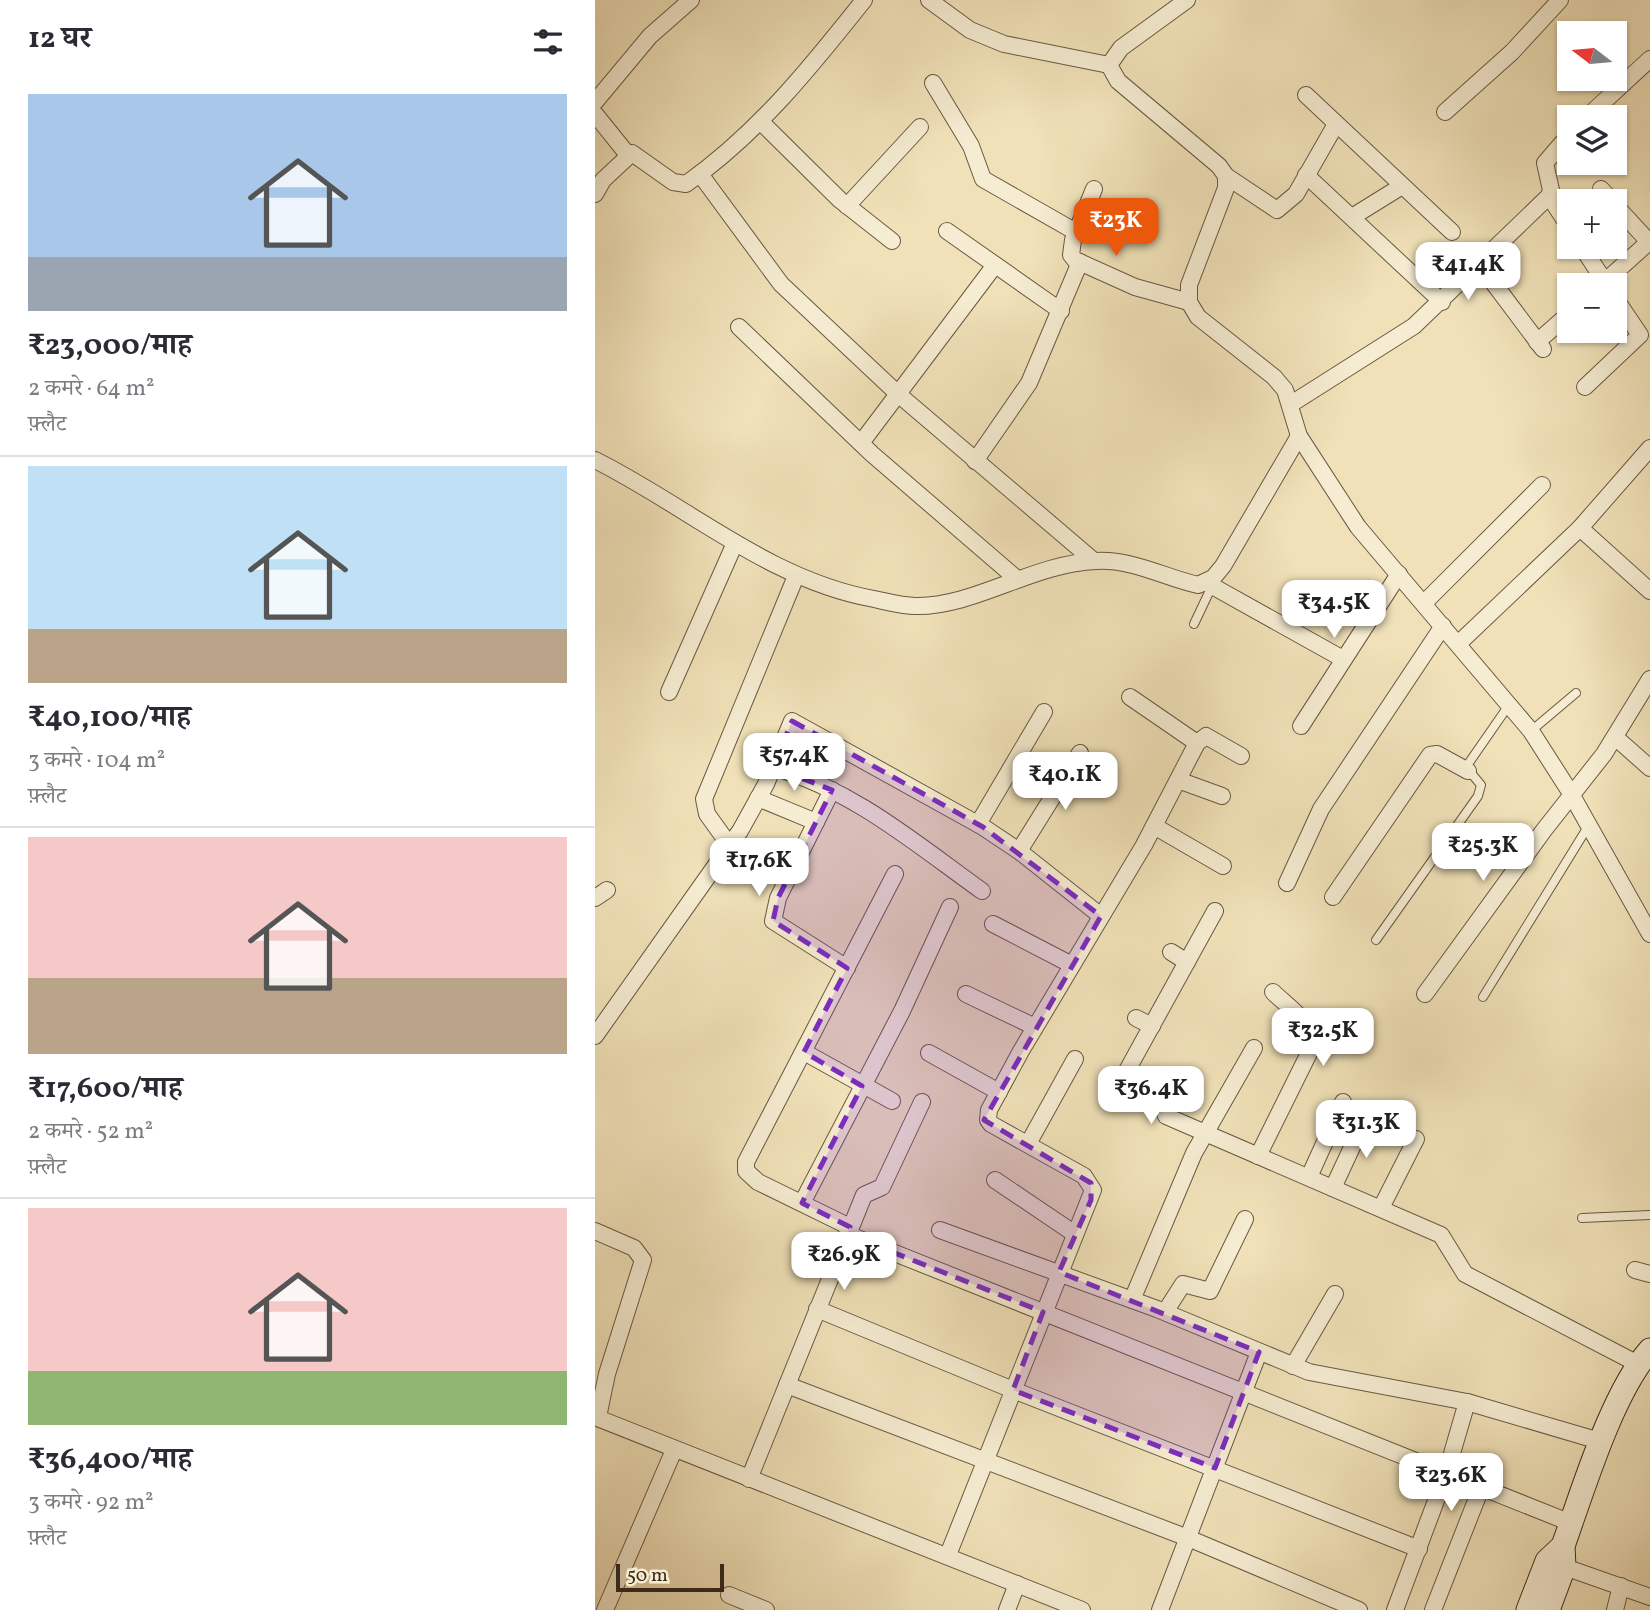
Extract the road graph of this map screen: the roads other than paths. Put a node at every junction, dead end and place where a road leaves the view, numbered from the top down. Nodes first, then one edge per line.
1 (691, 0) edge
2 (864, 0) edge
3 (929, 0) edge
4 (1187, 0) edge
5 (1560, 0) edge
6 (1650, 59) edge
7 (1109, 65) junction
8 (933, 83) dead end
9 (1305, 95) dead end
10 (595, 103) edge
11 (1600, 105) edge
12 (1445, 112) dead end
13 (595, 114) edge
14 (761, 122) junction
15 (1336, 124) junction
16 (920, 127) dead end
17 (1557, 149) edge
18 (628, 155) junction
19 (700, 174) junction
20 (1306, 175) junction
21 (1226, 176) junction
22 (1402, 187) junction
23 (1094, 189) dead end
24 (595, 195) edge
25 (1549, 196) junction
26 (847, 206) junction
27 (1557, 208) edge
28 (1352, 216) junction
29 (1627, 218) edge
30 (947, 231) dead end
31 (1076, 232) junction
32 (1451, 232) dead end
33 (892, 241) dead end
34 (1650, 242) edge
35 (1080, 262) junction
36 (995, 265) junction
37 (1480, 265) junction
38 (1616, 273) edge
39 (1189, 302) junction
40 (1442, 302) junction
41 (1061, 311) junction
42 (1627, 316) edge
43 (739, 327) dead end
44 (1557, 327) edge
45 (1585, 387) dead end
46 (898, 394) junction
47 (1291, 404) junction
48 (1299, 436) junction
49 (861, 443) junction
50 (1650, 448) edge
51 (595, 460) edge
52 (975, 461) junction
53 (1542, 485) dead end
54 (1580, 528) junction
55 (735, 543) junction
56 (1094, 561) junction
57 (1398, 574) junction
58 (796, 576) junction
59 (1017, 579) junction
60 (1208, 584) junction
61 (1650, 591) edge
62 (1424, 603) junction
63 (1194, 624) dead end
64 (1443, 626) junction
65 (1458, 644) junction
66 (1343, 659) junction
67 (1650, 678) edge
68 (669, 692) dead end
69 (1576, 693) dead end
70 (1130, 697) dead end
71 (1510, 704) junction
72 (1044, 712) dead end
73 (1301, 726) dead end
74 (1531, 731) junction
75 (1615, 737) junction
76 (1198, 743) junction
77 (1080, 753) dead end
78 (1241, 756) dead end
79 (773, 767) junction
80 (1650, 768) edge
81 (1468, 771) junction
82 (1178, 780) junction
83 (832, 790) junction
84 (1572, 795) junction
85 (1222, 796) dead end
86 (758, 799) junction
87 (816, 822) junction
88 (978, 824) junction
89 (1588, 825) junction
90 (1154, 826) junction
91 (730, 846) junction
92 (1019, 851) junction
93 (1223, 866) dead end
94 (895, 874) dead end
95 (1287, 883) dead end
96 (982, 891) dead end
97 (1332, 898) dead end
98 (950, 907) dead end
99 (1215, 911) dead end
100 (1101, 916) junction
101 (993, 924) dead end
102 (1650, 934) edge
103 (1376, 940) dead end
104 (1171, 952) dead end
105 (1187, 962) junction
106 (1072, 965) junction
107 (847, 968) junction
108 (1273, 992) dead end
109 (965, 994) dead end
110 (1425, 994) dead end
111 (1483, 998) dead end
112 (1136, 1017) dead end
113 (1152, 1026) junction
114 (1035, 1027) junction
115 (595, 1036) edge
116 (1254, 1048) dead end
117 (804, 1052) junction
118 (929, 1053) dead end
119 (1075, 1059) dead end
120 (862, 1086) junction
121 (999, 1092) junction
122 (892, 1101) dead end
123 (922, 1102) dead end
124 (1343, 1102) dead end
125 (1366, 1117) dead end
126 (1205, 1134) junction
127 (1416, 1139) dead end
128 (1028, 1144) junction
129 (1258, 1156) junction
130 (1309, 1177) junction
131 (995, 1180) dead end
132 (1333, 1188) junction
133 (802, 1203) junction
134 (1381, 1208) junction
135 (1650, 1215) edge
136 (1245, 1219) dead end
137 (1582, 1219) dead end
138 (940, 1230) dead end
139 (595, 1231) edge
140 (849, 1231) junction
141 (1076, 1234) junction
142 (1059, 1272) junction
143 (1335, 1294) dead end
144 (1132, 1300) junction
145 (817, 1309) junction
146 (1043, 1311) junction
147 (1164, 1312) junction
148 (1259, 1352) junction
149 (1644, 1357) edge
150 (1293, 1366) junction
151 (787, 1385) junction
152 (1013, 1390) junction
153 (1244, 1394) junction
154 (1467, 1402) junction
155 (597, 1417) edge
156 (1603, 1442) junction
157 (674, 1450) junction
158 (984, 1461) junction
159 (1215, 1468) junction
160 (1446, 1474) junction
161 (749, 1479) junction
162 (1481, 1488) junction
163 (1571, 1523) junction
164 (1188, 1538) junction
165 (1419, 1549) junction
166 (948, 1555) junction
167 (1558, 1558) junction
168 (1017, 1584) junction
169 (1621, 1586) junction
170 (729, 1595) dead end
171 (1650, 1597) edge
172 (605, 1610) edge
173 (766, 1610) edge
174 (1007, 1610) edge
175 (1082, 1610) edge
176 (1160, 1610) edge
177 (1359, 1610) edge
178 (1395, 1610) edge
179 (1433, 1610) edge
180 (1528, 1610) edge
181 (1548, 1610) edge
182 (1615, 1610) edge

1 - 10 street
2 - 14 street
3 - 7 street
4 - 7 street
5 - 12 street
6 - 11 street
7 - 21 street
8 - 31 street
9 - 15 street
13 - 18 street
14 - 19 street
14 - 26 street
15 - 20 street
15 - 22 street
16 - 26 street
17 - 25 street
18 - 19 street
18 - 24 street
19 - 46 street
20 - 21 street
20 - 28 street
21 - 39 street
22 - 28 street
22 - 32 street
23 - 31 street
25 - 27 street
25 - 37 street
26 - 33 street
28 - 40 street
29 - 34 street
30 - 36 street
31 - 35 street
34 - 38 street
35 - 39 street
35 - 41 street
36 - 41 street
36 - 46 street
37 - 40 street
37 - 44 street
39 - 47 street
40 - 47 street
41 - 52 street
42 - 45 street
43 - 49 street
46 - 49 street
46 - 52 street
47 - 48 street
48 - 57 street
48 - 60 street
49 - 59 street
50 - 54 street
51 - 55 street
52 - 56 street
53 - 62 street
54 - 61 street
54 - 65 street
55 - 58 street
55 - 68 street
56 - 59 street
56 - 60 street
57 - 62 street
57 - 66 street
58 - 59 street
58 - 91 street
60 - 63 lane
60 - 66 street
62 - 64 street
64 - 65 street
64 - 95 street
65 - 71 street
66 - 73 street
67 - 75 street
69 - 74 lane
70 - 76 street
71 - 74 street
71 - 81 lane
72 - 88 street
74 - 84 street
75 - 80 street
75 - 84 street
76 - 78 street
76 - 82 street
77 - 92 street
79 - 83 street
79 - 86 street
79 - 88 street
81 - 97 street
81 - 103 lane
82 - 85 street
82 - 90 street
83 - 87 street
83 - 96 street
84 - 89 street
84 - 110 street
86 - 87 street
86 - 91 street
87 - 107 street
88 - 92 street
89 - 102 street
89 - 111 lane
90 - 93 street
90 - 100 street
91 - 115 street
92 - 100 street
94 - 107 street
98 - 120 street
99 - 105 street
100 - 106 street
101 - 106 street
104 - 105 street
105 - 113 street
106 - 114 street
107 - 117 street
108 - 129 street
109 - 114 street
112 - 113 street
113 - 126 street
114 - 121 street
116 - 126 street
117 - 120 street
117 - 133 street
118 - 121 street
119 - 128 street
120 - 122 street
120 - 133 street
121 - 128 street
123 - 140 street
124 - 130 street
125 - 132 street
126 - 129 street
126 - 144 street
127 - 134 street
128 - 141 street
129 - 130 street
130 - 132 street
131 - 141 street
132 - 134 street
133 - 140 street
134 - 149 street
135 - 137 lane
136 - 147 street
138 - 142 street
139 - 155 street
140 - 145 street
140 - 146 street
141 - 142 street
142 - 144 street
142 - 146 street
143 - 150 street
144 - 147 street
145 - 151 street
145 - 152 street
146 - 152 street
146 - 153 street
147 - 148 street
148 - 150 street
148 - 153 street
149 - 156 street
150 - 154 street
151 - 158 street
151 - 161 street
152 - 158 street
152 - 159 street
153 - 159 street
153 - 160 street
154 - 156 street
154 - 160 street
155 - 157 street
156 - 163 street
157 - 161 street
157 - 172 street
158 - 164 street
158 - 166 street
159 - 164 street
159 - 165 street
160 - 162 street
160 - 165 street
161 - 166 street
162 - 163 street
162 - 179 street
163 - 167 street
164 - 176 street
164 - 177 street
165 - 178 street
166 - 168 street
167 - 169 street
167 - 180 street
167 - 181 street
168 - 174 street
168 - 175 street
169 - 171 street
169 - 182 street
170 - 173 street

